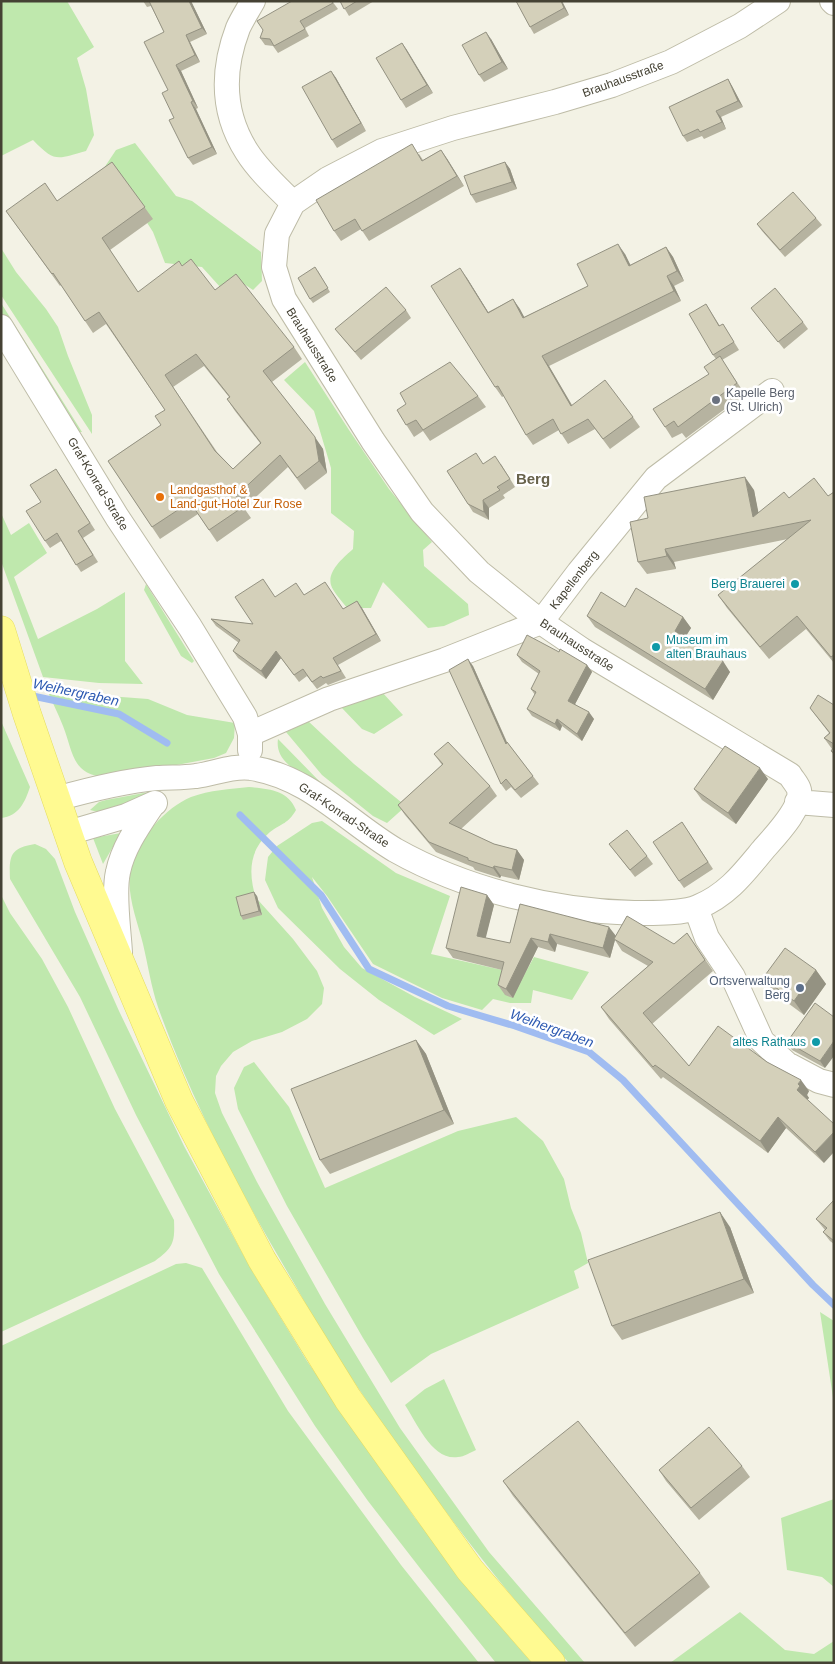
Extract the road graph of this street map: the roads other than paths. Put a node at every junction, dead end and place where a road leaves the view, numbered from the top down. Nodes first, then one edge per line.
1 (252, 1) edge
2 (778, 1) edge
3 (293, 203) junction
4 (1, 328) edge
5 (772, 391) dead end
6 (541, 622) junction
7 (2, 634) edge
8 (250, 734) junction
9 (249, 767) junction
10 (196, 776) junction
11 (56, 799) junction
12 (798, 802) junction
13 (153, 804) junction
14 (834, 805) edge
15 (68, 834) junction
16 (696, 908) junction
17 (121, 965) junction
18 (834, 1086) edge
19 (551, 1663) edge

1 - 3 street
2 - 3 street, Brauhausstraße
3 - 6 street, Brauhausstraße
4 - 8 street, Graf-Konrad-Straße
5 - 6 street, Kapellenberg
6 - 8 street, Kapellenberg
6 - 12 street, Brauhausstraße
7 - 11 main road
8 - 9 street, Graf-Konrad-Straße
9 - 10 street
9 - 16 street, Graf-Konrad-Straße
10 - 11 street
10 - 13 street
11 - 15 main road
12 - 14 street
12 - 16 street, Graf-Konrad-Straße
13 - 15 street
13 - 17 street
15 - 17 main road
16 - 18 street
17 - 19 main road

